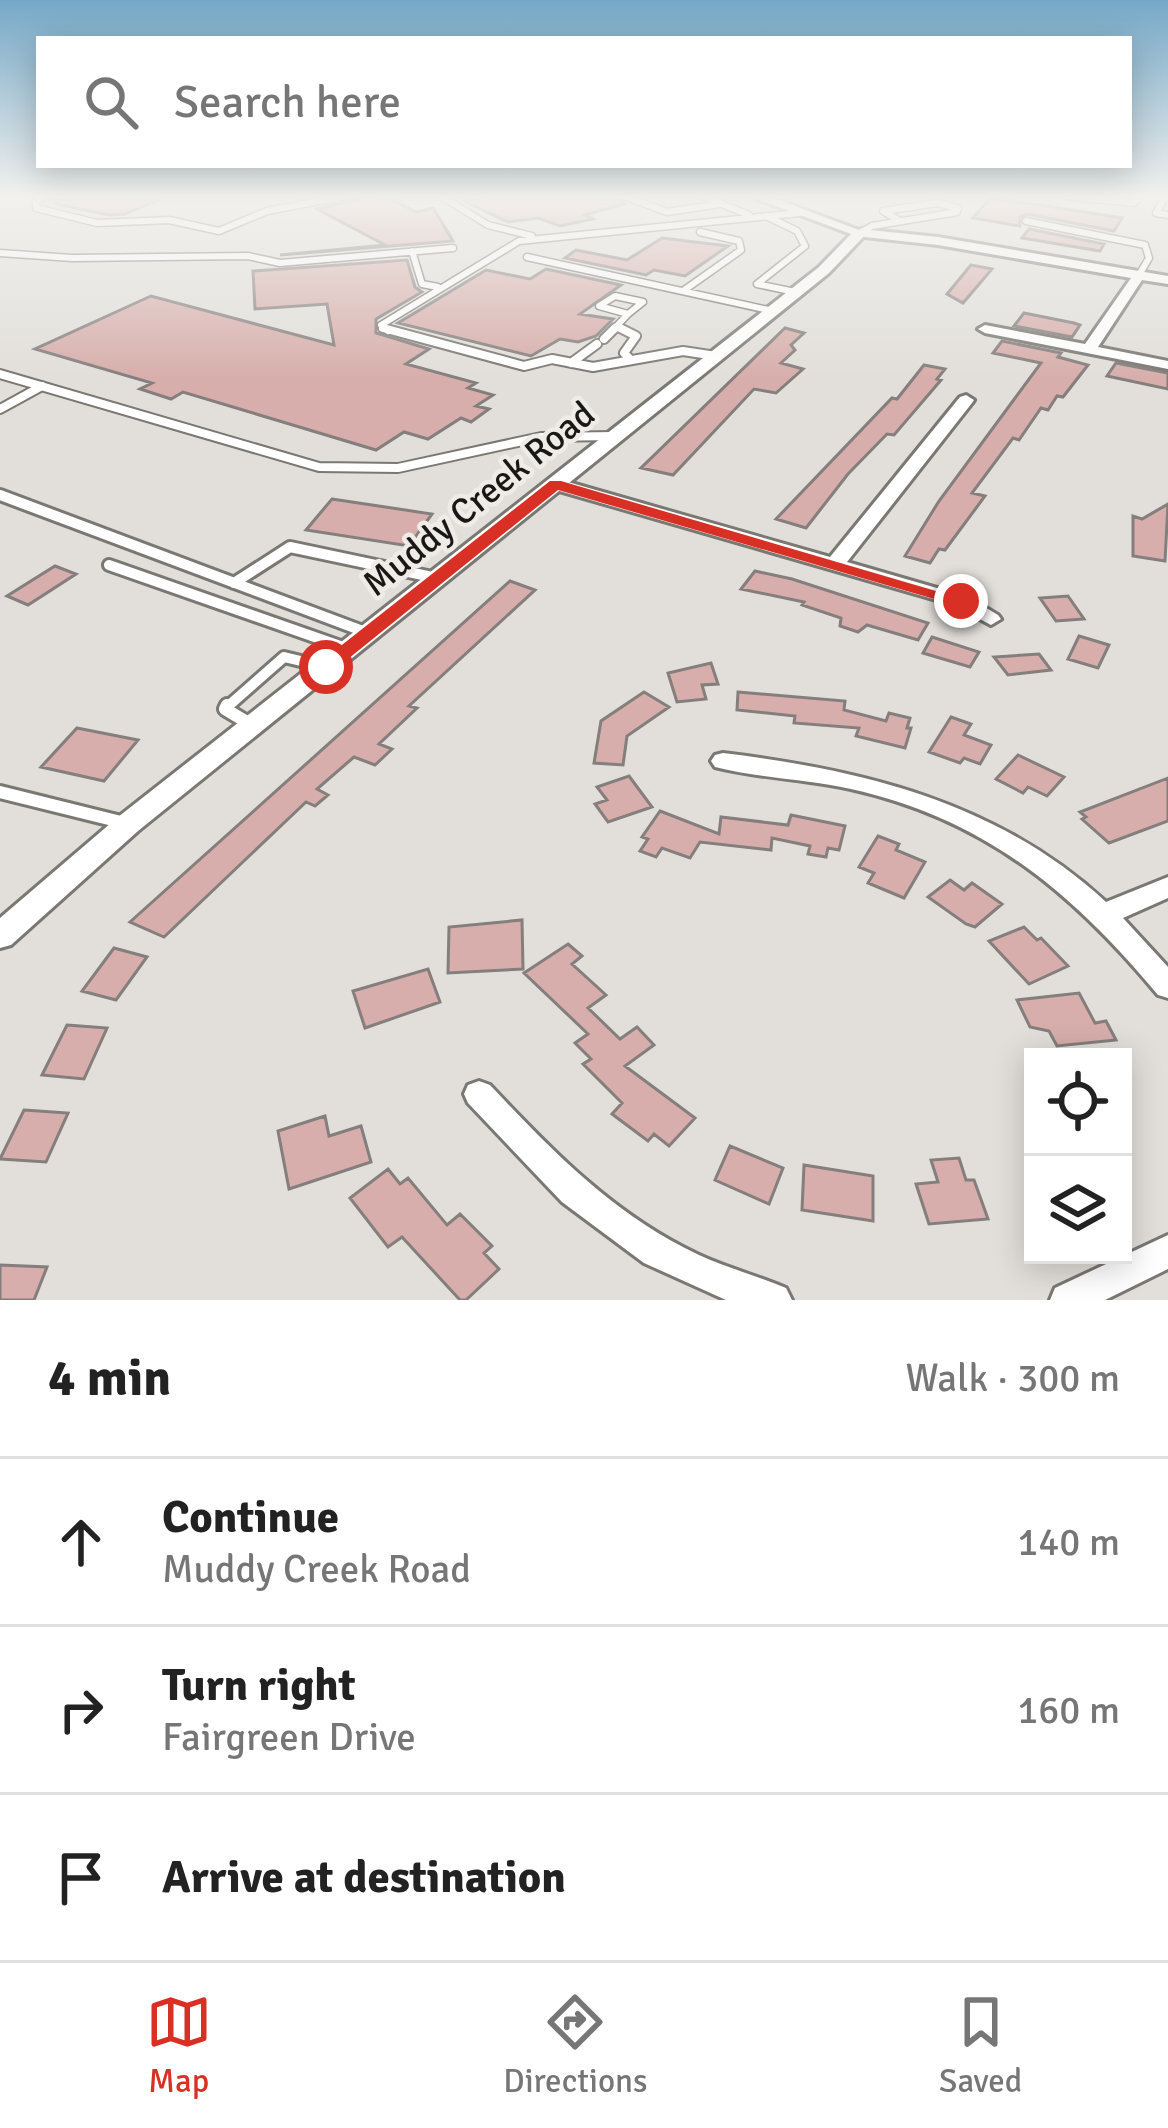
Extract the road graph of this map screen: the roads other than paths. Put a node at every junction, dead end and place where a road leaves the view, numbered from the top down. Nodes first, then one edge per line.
1 (53, 257) edge
2 (189, 257) edge
3 (251, 257) edge
4 (350, 257) edge
5 (414, 257) edge
6 (489, 257) edge
7 (527, 257) dead end
8 (731, 257) edge
9 (792, 257) edge
10 (834, 257) edge
11 (1030, 257) edge
12 (1149, 257) edge
13 (1138, 275) junction
14 (1168, 280) edge
15 (437, 287) junction
16 (682, 291) junction
17 (795, 292) junction
18 (772, 310) junction
19 (628, 314) junction
20 (620, 328) junction
21 (986, 329) dead end
22 (1089, 349) junction
23 (716, 356) junction
24 (631, 360) junction
25 (571, 363) junction
26 (1168, 365) edge
27 (0, 374) edge
28 (42, 386) junction
29 (966, 400) dead end
30 (0, 409) edge
31 (615, 436) junction
32 (555, 484) junction
33 (0, 495) edge
34 (835, 564) junction
35 (109, 566) dead end
36 (437, 578) junction
37 (234, 584) junction
38 (991, 619) dead end
39 (368, 633) junction
40 (349, 650) junction
41 (326, 667) junction
42 (253, 725) junction
43 (723, 760) dead end
44 (0, 792) edge
45 (128, 824) junction
46 (1168, 887) edge
47 (1106, 914) junction
48 (0, 937) edge
49 (1168, 987) edge
50 (479, 1094) dead end
51 (1168, 1252) edge
52 (775, 1300) edge
53 (1067, 1300) edge

1 - 2 lane
3 - 4 lane
5 - 15 lane
6 - 15 lane
7 - 16 lane
8 - 16 lane
9 - 17 lane
10 - 17 street, Muddy Creek Road
11 - 13 street
12 - 13 lane
13 - 14 street
13 - 22 street
15 - 25 lane
16 - 18 lane
17 - 18 street, Muddy Creek Road
18 - 23 street, Muddy Creek Road
19 - 19 lane
19 - 20 lane
20 - 24 lane
20 - 25 lane
21 - 22 street
22 - 26 street
23 - 24 lane
23 - 31 street, Muddy Creek Road
24 - 25 lane
27 - 28 lane
28 - 30 lane
28 - 31 lane
29 - 34 street
31 - 32 street, Muddy Creek Road
32 - 34 street
32 - 36 street, Muddy Creek Road
33 - 37 lane
34 - 38 street
35 - 40 lane
36 - 37 lane
36 - 39 street, Muddy Creek Road
37 - 39 lane
39 - 40 street, Muddy Creek Road
40 - 41 street, Muddy Creek Road
41 - 42 street, Muddy Creek Road
41 - 42 lane
42 - 45 street, Muddy Creek Road
43 - 47 street
44 - 45 lane
45 - 48 street, Muddy Creek Road
46 - 47 street
47 - 49 street
50 - 52 street
51 - 53 street

